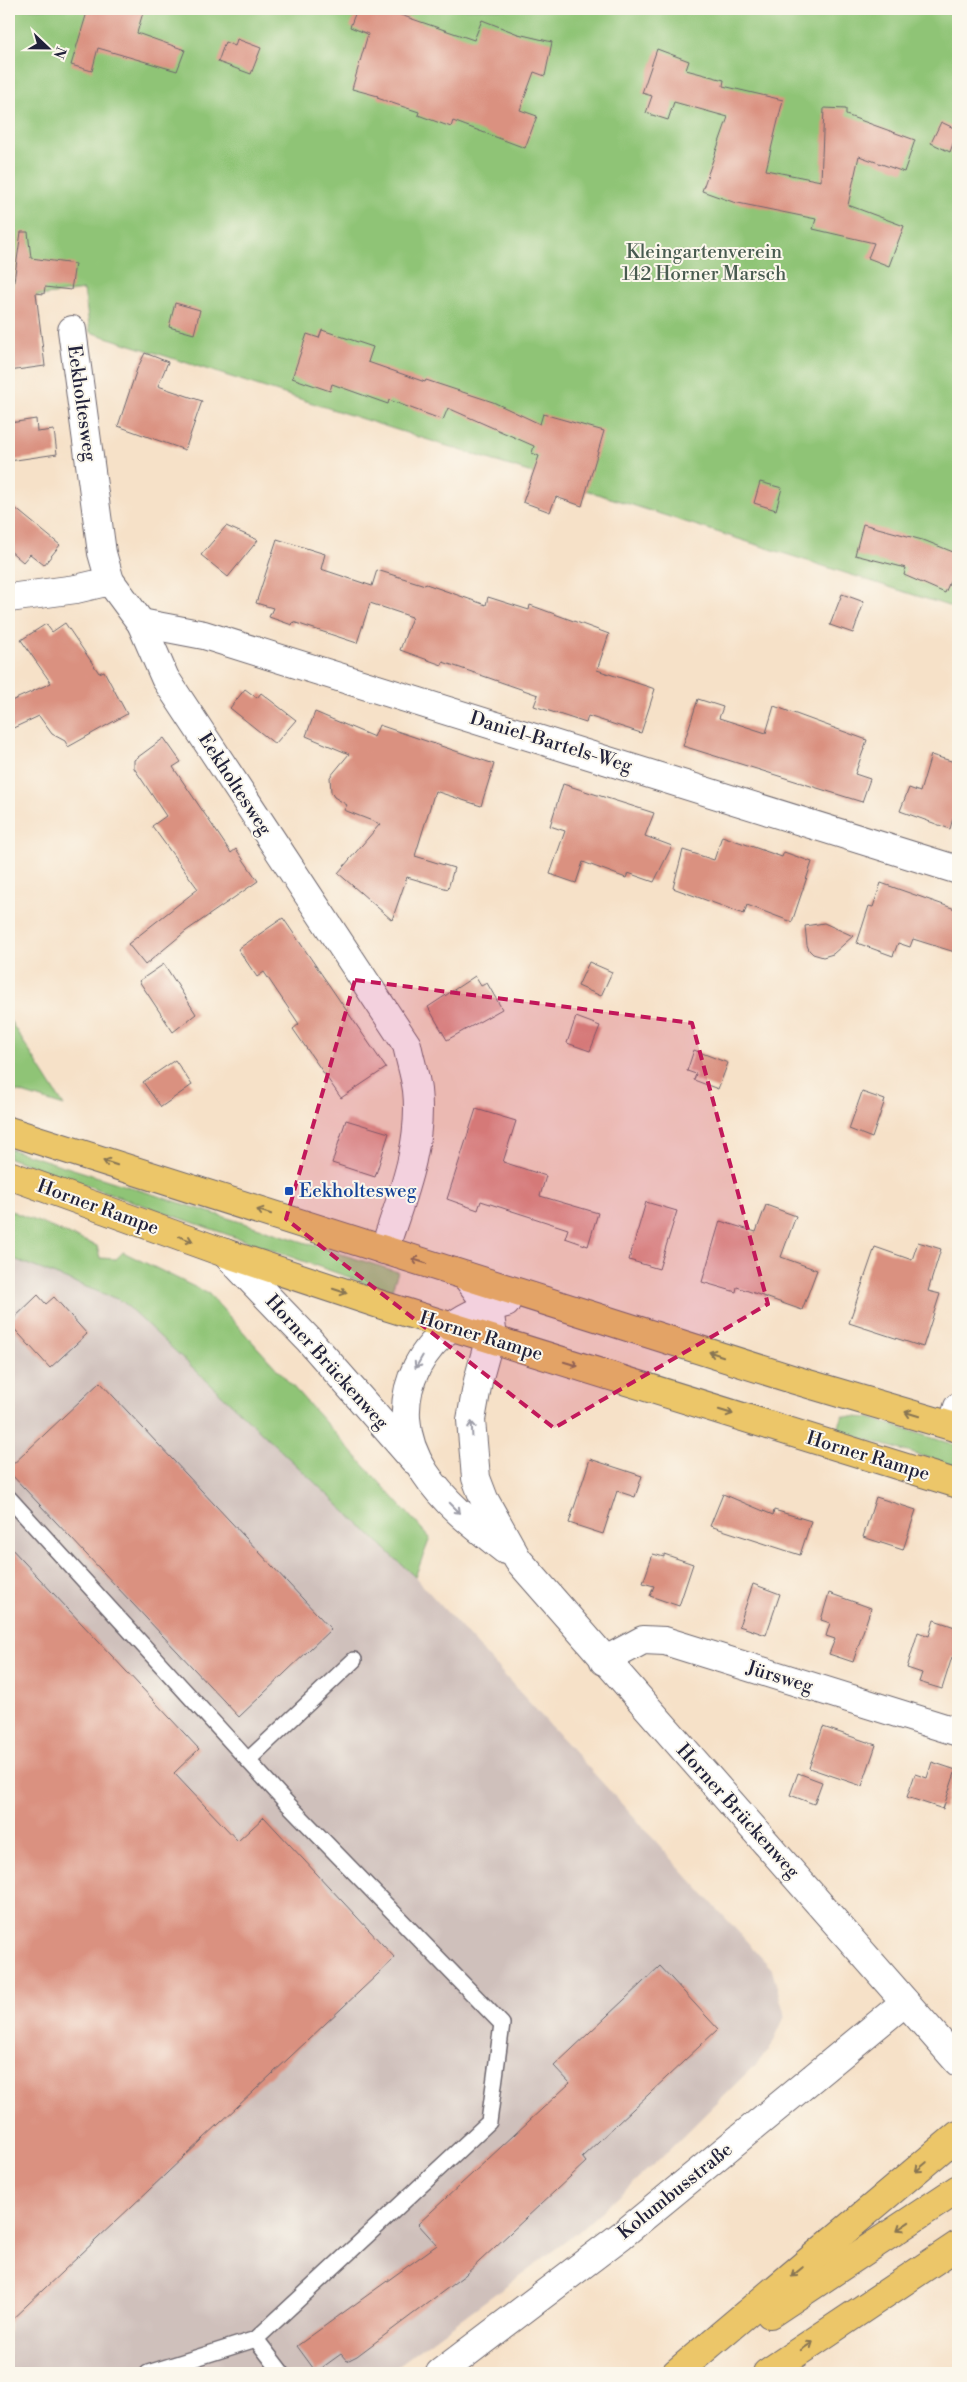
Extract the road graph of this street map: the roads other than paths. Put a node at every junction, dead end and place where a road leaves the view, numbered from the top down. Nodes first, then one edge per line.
1 (72, 330) dead end
2 (110, 581) junction
3 (9, 598) edge
4 (141, 623) junction
5 (958, 870) edge
6 (9, 1131) edge
7 (9, 1175) edge
8 (384, 1250) junction
9 (225, 1252) junction
10 (466, 1276) junction
11 (542, 1299) junction
12 (489, 1307) junction
13 (451, 1327) junction
14 (491, 1339) junction
15 (956, 1420) edge
16 (426, 1473) junction
17 (958, 1484) edge
18 (9, 1498) edge
19 (518, 1560) junction
20 (354, 1660) dead end
21 (604, 1661) junction
22 (958, 1732) edge
23 (248, 1760) junction
24 (906, 2002) junction
25 (958, 2062) edge
26 (958, 2136) edge
27 (958, 2189) edge
28 (958, 2245) edge
29 (256, 2339) junction
30 (148, 2373) edge
31 (282, 2373) edge
32 (440, 2373) edge
33 (676, 2373) edge
34 (680, 2373) edge
35 (767, 2373) edge

1 - 2 street, Eekholtesweg
2 - 3 street
2 - 4 street, Eekholtesweg
4 - 5 street, Daniel-Bartels-Weg
4 - 8 street, Eekholtesweg
8 -> 6 main road
7 -> 9 main road, Horner Rampe
10 -> 8 main road
9 -> 13 main road, Horner Rampe
9 - 16 street, Horner Brückenweg
10 - 11 main road
10 - 12 street
11 - 12 street, Horner Brückenweg
15 -> 11 main road
12 - 13 street, Horner Brückenweg
12 - 14 street, Horner Brückenweg
13 - 14 main road, Horner Rampe
13 -> 16 street, Horner Brückenweg
14 -> 17 main road, Horner Rampe
19 -> 14 street, Horner Brückenweg
16 -> 19 street, Horner Brückenweg
18 - 23 lane
19 - 21 street, Horner Brückenweg
20 - 23 lane
21 - 22 street, Jürsweg
21 - 24 street, Horner Brückenweg
23 - 29 lane
24 - 25 street, Horner Brückenweg
24 - 32 street, Kolumbusstraße
26 -> 33 main road
27 -> 34 main road
35 -> 28 main road
29 - 30 lane
29 - 31 lane

